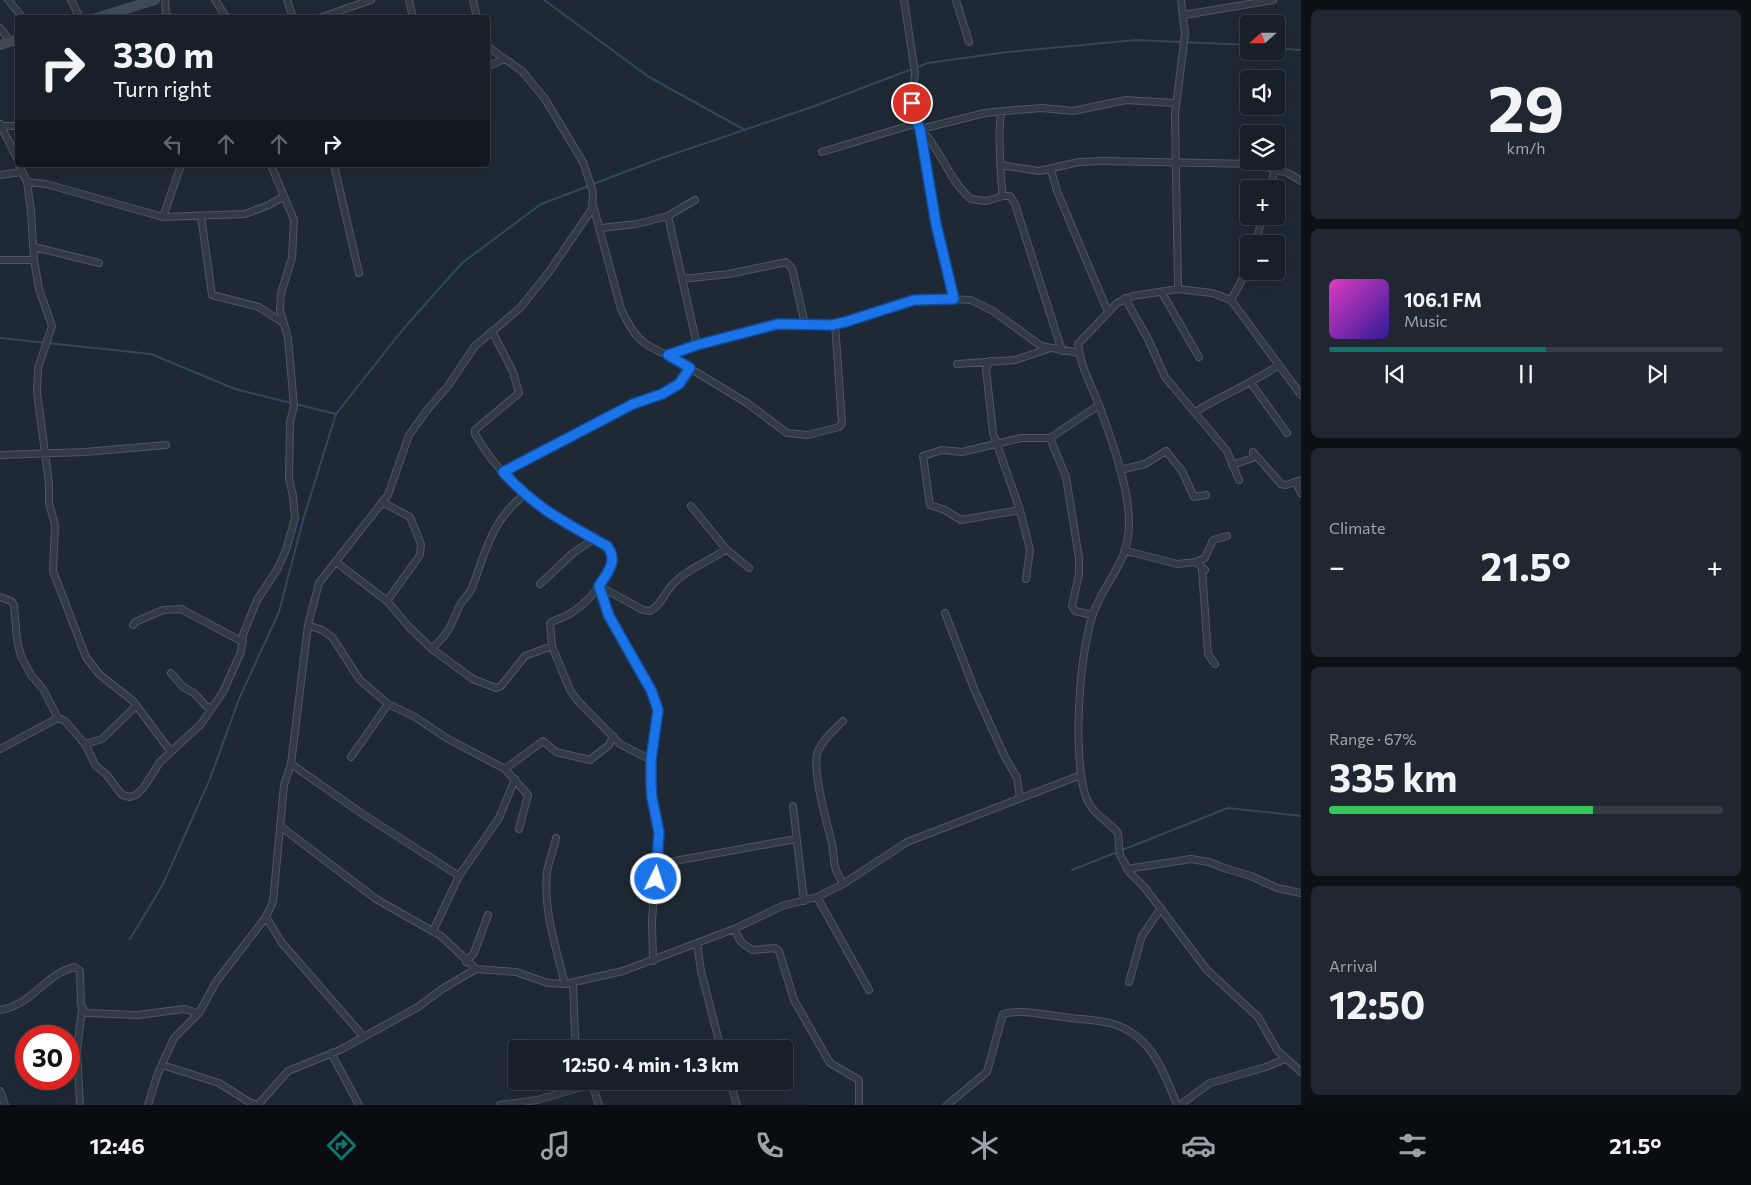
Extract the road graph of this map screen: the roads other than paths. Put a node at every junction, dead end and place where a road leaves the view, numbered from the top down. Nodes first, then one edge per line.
1 (8, 0) edge
2 (71, 0) edge
3 (155, 0) edge
4 (165, 0) edge
5 (215, 0) edge
6 (287, 0) edge
7 (371, 0) edge
8 (409, 0) edge
9 (473, 0) edge
10 (904, 0) edge
11 (956, 0) edge
12 (1181, 0) edge
13 (1273, 0) edge
14 (348, 3) edge
15 (128, 4) edge
16 (20, 15) edge
17 (78, 15) edge
18 (103, 15) edge
19 (167, 15) edge
20 (225, 15) edge
21 (292, 15) edge
22 (325, 15) edge
23 (412, 15) edge
24 (476, 15) edge
25 (1184, 15) junction
26 (0, 28) edge
27 (14, 40) edge
28 (969, 42) dead end
29 (0, 45) edge
30 (490, 48) edge
31 (505, 59) junction
32 (490, 65) edge
33 (1175, 103) junction
34 (1002, 112) junction
35 (0, 125) edge
36 (15, 126) edge
37 (920, 129) junction
38 (822, 152) dead end
39 (15, 154) edge
40 (1176, 162) junction
41 (1240, 164) edge
42 (1000, 165) junction
43 (20, 167) edge
44 (180, 167) edge
45 (272, 167) edge
46 (334, 167) edge
47 (1051, 170) junction
48 (1279, 170) edge
49 (22, 172) junction
50 (0, 175) edge
51 (1301, 181) edge
52 (27, 182) junction
53 (284, 196) junction
54 (1003, 196) junction
55 (694, 200) dead end
56 (593, 203) junction
57 (201, 216) junction
58 (668, 216) junction
59 (163, 217) junction
60 (601, 228) junction
61 (34, 247) junction
62 (0, 260) edge
63 (34, 260) junction
64 (99, 263) dead end
65 (359, 273) dead end
66 (682, 279) junction
67 (1243, 280) edge
68 (1178, 289) junction
69 (1162, 293) junction
70 (1125, 298) junction
71 (954, 299) junction
72 (1231, 300) junction
73 (1108, 312) junction
74 (282, 322) junction
75 (806, 324) junction
76 (835, 324) junction
77 (492, 331) junction
78 (697, 345) junction
79 (1048, 349) junction
80 (1062, 351) junction
81 (1079, 352) junction
82 (668, 355) junction
83 (1199, 357) dead end
84 (990, 361) junction
85 (958, 364) dead end
86 (1279, 366) junction
87 (690, 368) junction
88 (1252, 383) junction
89 (1301, 396) edge
90 (1099, 404) junction
91 (1194, 412) junction
92 (1287, 433) dead end
93 (1050, 438) junction
94 (996, 442) junction
95 (166, 445) dead end
96 (44, 452) junction
97 (0, 455) edge
98 (1232, 465) junction
99 (1120, 470) junction
100 (503, 472) junction
101 (1239, 480) dead end
102 (1298, 481) edge
103 (1301, 492) edge
104 (524, 495) junction
105 (1206, 495) dead end
106 (382, 502) junction
107 (691, 506) dead end
108 (1020, 510) junction
109 (1227, 536) dead end
110 (594, 539) junction
111 (726, 549) junction
112 (1127, 551) junction
113 (336, 562) junction
114 (1196, 562) junction
115 (749, 568) dead end
116 (1026, 579) dead end
117 (540, 584) dead end
118 (599, 586) junction
119 (0, 597) edge
120 (387, 601) junction
121 (945, 613) dead end
122 (1092, 616) junction
123 (133, 625) dead end
124 (308, 625) junction
125 (243, 642) junction
126 (552, 646) junction
127 (432, 649) junction
128 (1215, 664) dead end
129 (171, 672) dead end
130 (388, 704) junction
131 (136, 706) junction
132 (211, 708) junction
133 (58, 718) junction
134 (843, 721) dead end
135 (613, 736) junction
136 (85, 744) junction
137 (0, 749) edge
138 (171, 752) junction
139 (351, 757) dead end
140 (651, 760) junction
141 (291, 764) junction
142 (505, 769) junction
143 (1081, 775) junction
144 (515, 779) junction
145 (1020, 798) junction
146 (793, 806) dead end
147 (280, 826) junction
148 (519, 829) dead end
149 (556, 838) dead end
150 (796, 839) junction
151 (658, 864) junction
152 (1127, 869) junction
153 (459, 876) junction
154 (843, 884) junction
155 (1301, 893) edge
156 (817, 897) junction
157 (804, 901) junction
158 (1161, 908) junction
159 (488, 915) dead end
160 (266, 917) junction
161 (734, 929) junction
162 (433, 931) junction
163 (697, 943) junction
164 (653, 961) junction
165 (466, 962) junction
166 (476, 969) junction
167 (1129, 982) dead end
168 (573, 983) junction
169 (565, 984) junction
170 (869, 990) dead end
171 (82, 1009) junction
172 (0, 1010) edge
173 (199, 1012) junction
174 (362, 1036) junction
175 (576, 1040) edge
176 (719, 1040) edge
177 (332, 1053) junction
178 (1285, 1058) junction
179 (162, 1066) junction
180 (1301, 1072) edge
181 (569, 1090) edge
182 (594, 1090) edge
183 (733, 1090) edge
184 (0, 1091) edge
185 (5, 1105) edge
186 (80, 1105) edge
187 (148, 1105) edge
188 (359, 1105) edge
189 (500, 1105) edge
190 (599, 1105) edge
191 (737, 1105) edge
192 (859, 1105) edge
193 (947, 1105) edge
194 (1179, 1105) edge

1 - 16 street
2 - 17 street
3 - 15 main road
4 - 19 street
5 - 20 street
6 - 21 street
7 - 14 street
8 - 23 street
9 - 24 street
10 - 37 street
11 - 28 street
12 - 25 street
13 - 25 street
14 - 22 street
15 - 18 main road
25 - 33 street
26 - 27 street
27 - 29 main road
30 - 31 street
31 - 32 street
31 - 56 street
33 - 34 street
33 - 40 street
34 - 37 street
34 - 42 street
35 - 36 street
35 - 39 street
37 - 38 street
37 - 54 street
37 - 71 street
40 - 41 street
40 - 47 street
40 - 68 street
42 - 47 street
42 - 54 street
43 - 49 street
44 - 59 street
45 - 53 street
46 - 65 street
47 - 73 street
48 - 51 street
49 - 50 street
49 - 52 street
52 - 59 street
52 - 61 street
53 - 57 street
53 - 74 street
54 - 80 street
55 - 58 street
56 - 60 street
56 - 77 street
57 - 59 street
57 - 74 street
58 - 60 street
58 - 66 street
60 - 82 street
61 - 63 street
61 - 64 street
62 - 63 street
63 - 96 street
66 - 75 street
66 - 78 street
67 - 72 street
68 - 69 street
68 - 72 street
69 - 70 street
69 - 83 street
70 - 73 street
70 - 91 street
71 - 76 street
71 - 79 street
72 - 86 street
73 - 81 street
74 - 125 street
75 - 76 street
75 - 78 street
76 - 87 street
77 - 100 street
77 - 106 street
78 - 82 street
79 - 80 street
79 - 84 street
80 - 81 street
81 - 90 street
82 - 87 street
84 - 85 street
84 - 94 street
86 - 88 street
86 - 89 street
87 - 100 street
88 - 91 street
88 - 92 street
90 - 93 street
90 - 99 street
91 - 98 street
93 - 94 street
93 - 122 street
94 - 108 street
94 - 108 street
95 - 96 street
96 - 97 street
96 - 131 street
98 - 101 street
98 - 102 street
99 - 105 street
99 - 112 street
100 - 104 street
102 - 103 street
104 - 110 street
104 - 127 street
106 - 113 street
106 - 120 street
107 - 111 street
108 - 116 street
109 - 114 street
110 - 117 street
110 - 118 street
111 - 115 street
111 - 118 street
112 - 114 street
112 - 122 street
113 - 120 street
113 - 124 street
114 - 128 street
118 - 126 street
118 - 140 street
119 - 133 street
120 - 127 street
121 - 145 street
122 - 143 street
123 - 125 street
124 - 130 street
124 - 141 street
125 - 132 street
126 - 127 street
126 - 135 street
129 - 132 street
130 - 139 street
130 - 142 street
131 - 136 street
131 - 138 street
132 - 138 street
133 - 136 street
133 - 137 street
134 - 154 street
135 - 140 street
135 - 142 street
136 - 138 street
140 - 151 street
141 - 147 street
141 - 153 street
142 - 144 street
143 - 145 street
143 - 152 street
144 - 148 street
144 - 153 street
145 - 154 street
146 - 150 street
147 - 160 street
147 - 162 street
149 - 169 street
150 - 151 street
150 - 157 street
151 - 164 street
152 - 155 street
152 - 158 street
153 - 162 street
154 - 156 street
156 - 157 street
156 - 170 street
157 - 161 street
158 - 167 street
158 - 178 street
159 - 165 street
160 - 173 street
160 - 174 street
161 - 163 street
161 - 192 street
162 - 165 street
163 - 164 street
163 - 176 street
164 - 168 street
165 - 166 street
166 - 169 street
166 - 174 street
168 - 169 street
168 - 175 street
171 - 172 street
171 - 173 street
171 - 186 street
173 - 179 street
174 - 177 street
177 - 179 street
177 - 188 street
178 - 180 street
178 - 194 street
179 - 187 street
181 - 189 street
182 - 190 street
183 - 191 street
184 - 185 street
193 - 194 street

